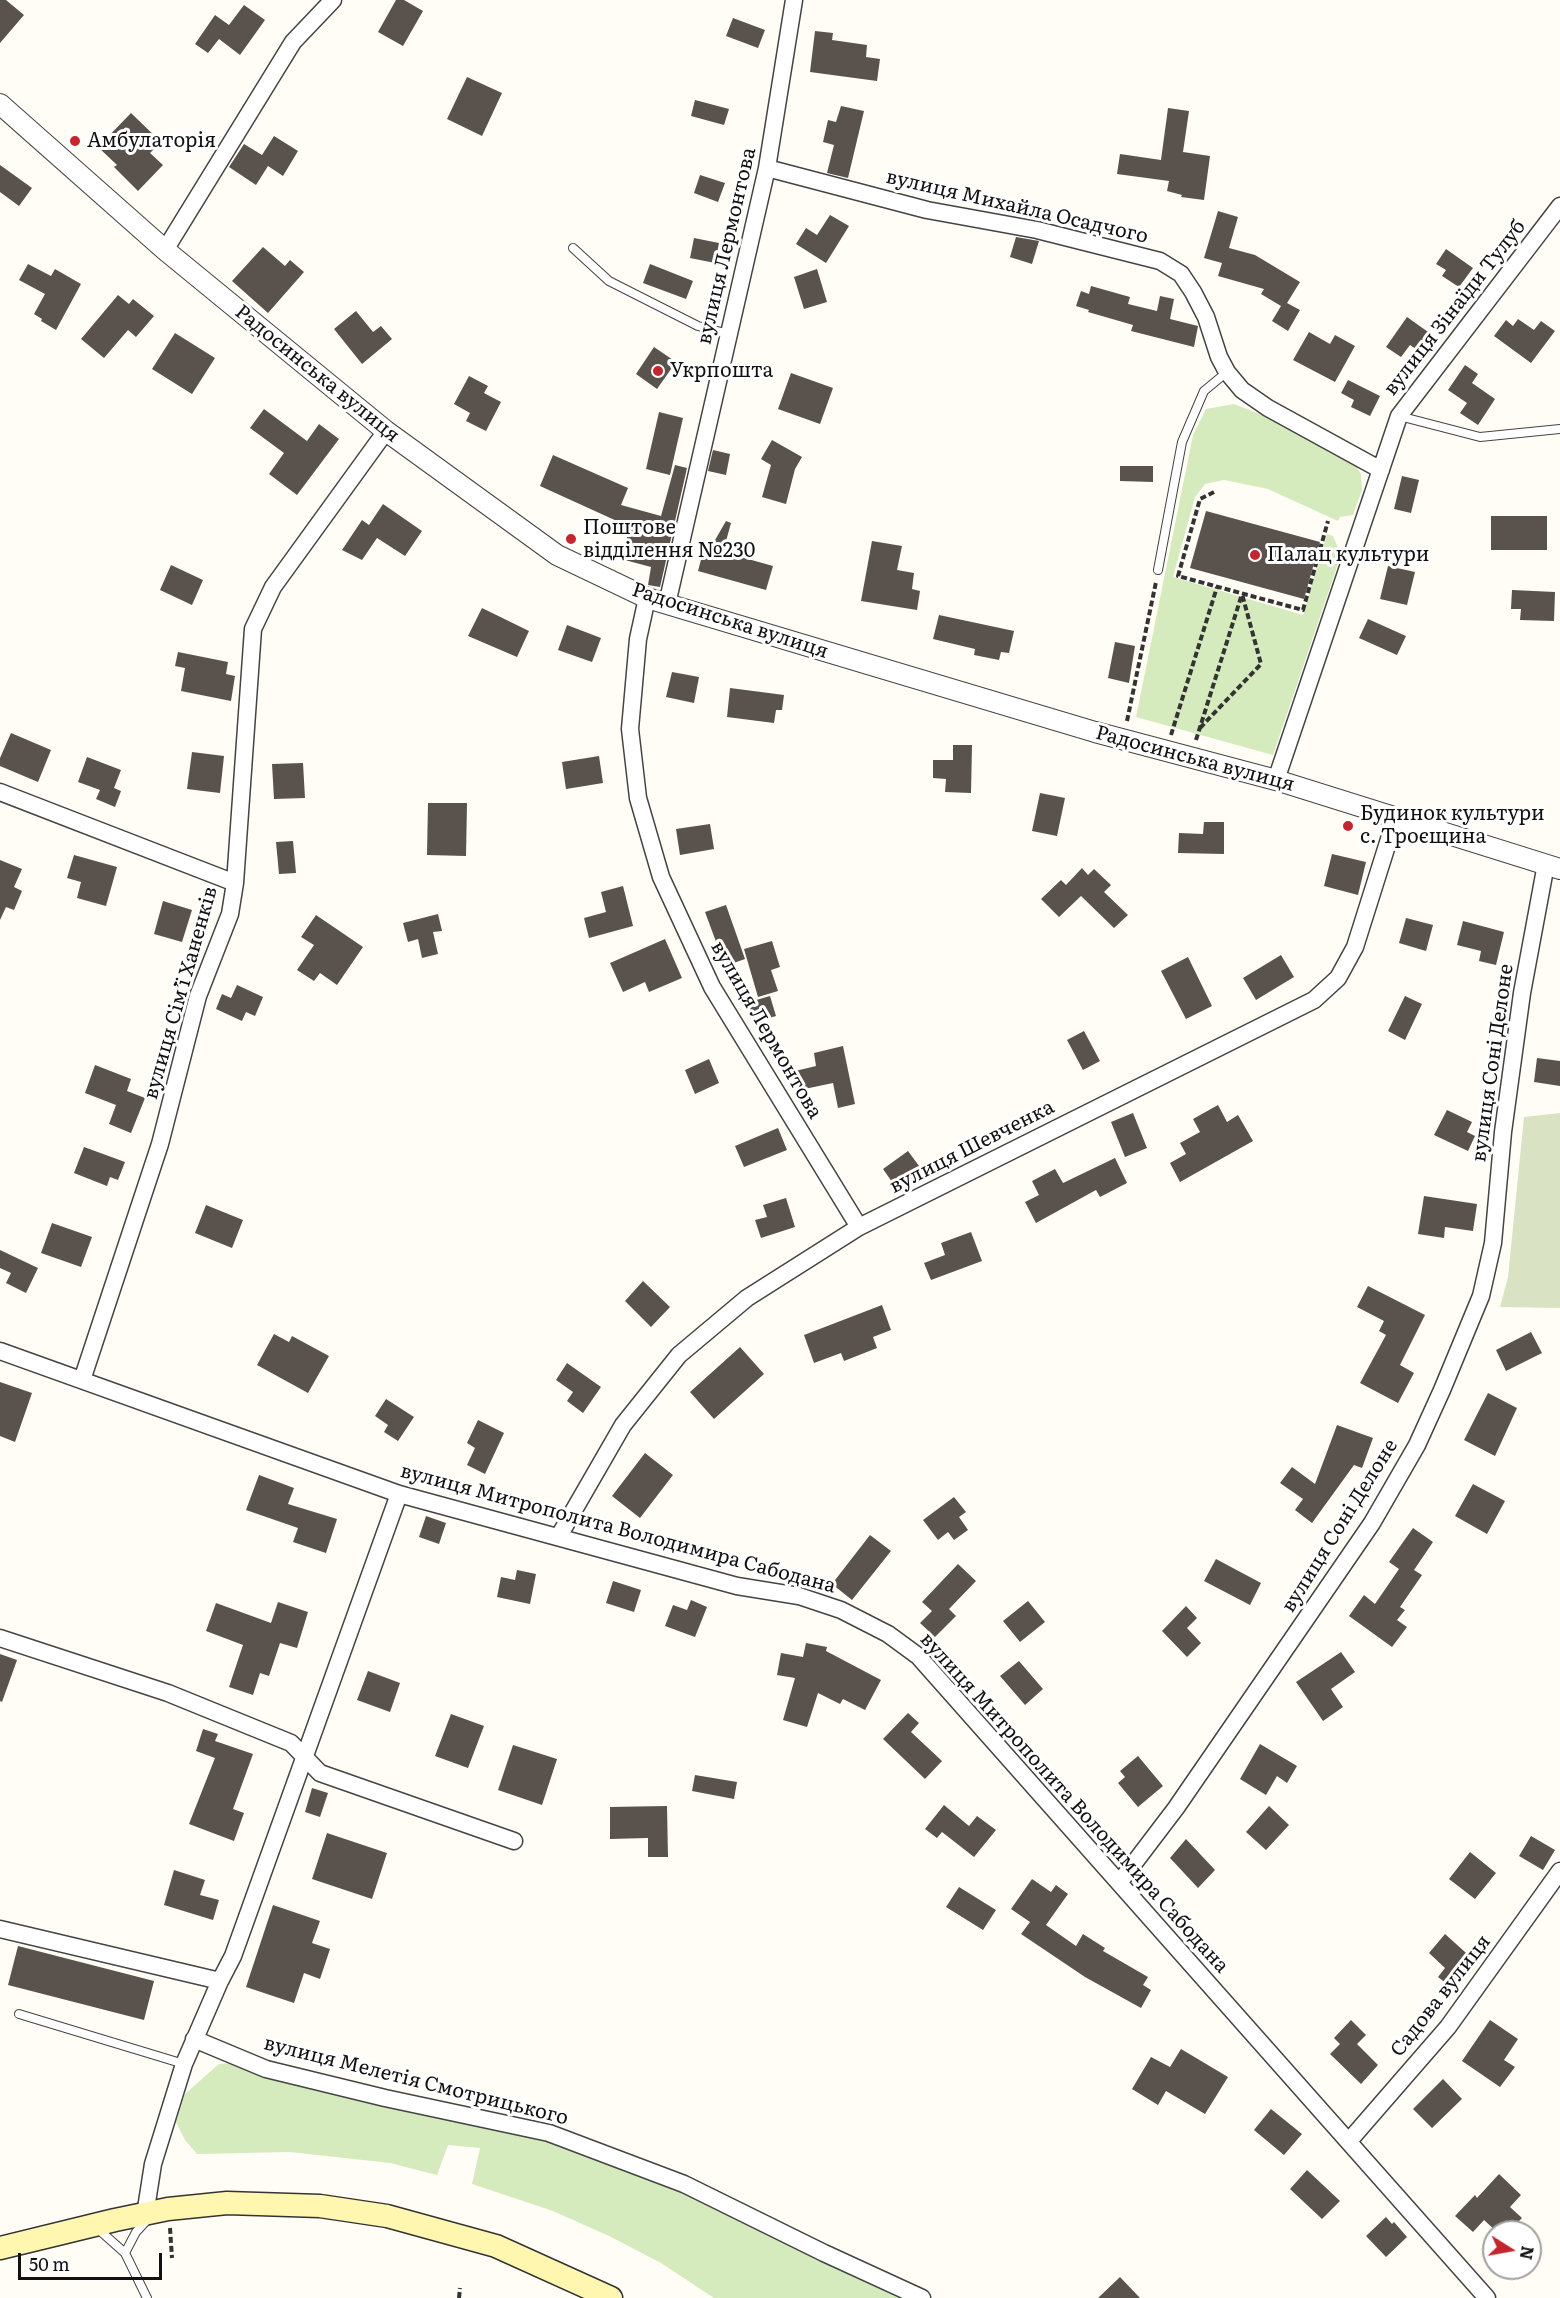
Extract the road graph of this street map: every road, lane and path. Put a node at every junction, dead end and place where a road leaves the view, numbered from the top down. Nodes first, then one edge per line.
1 (333, 0) edge
2 (794, 0) edge
3 (0, 104) edge
4 (768, 168) junction
5 (1560, 206) edge
6 (573, 248) dead end
7 (165, 250) junction
8 (729, 334) junction
9 (1227, 372) junction
10 (1399, 416) junction
11 (1560, 429) edge
12 (386, 431) junction
13 (1381, 470) junction
14 (1214, 492) dead end
15 (1328, 522) dead end
16 (1158, 570) joint
17 (1217, 587) junction
18 (1242, 594) junction
19 (648, 598) junction
20 (667, 604) junction
21 (1199, 730) junction
22 (1122, 739) junction
23 (1166, 751) junction
24 (1190, 758) junction
25 (1276, 780) junction
26 (0, 792) edge
27 (1396, 817) junction
28 (1553, 866) edge
29 (234, 883) junction
30 (859, 1227) junction
31 (0, 1351) edge
32 (82, 1380) junction
33 (399, 1494) junction
34 (559, 1536) junction
35 (0, 1638) edge
36 (306, 1757) junction
37 (514, 1841) dead end
38 (1560, 1871) edge
39 (1119, 1883) junction
40 (0, 1929) edge
41 (220, 1982) junction
42 (19, 2014) dead end
43 (194, 2039) junction
44 (184, 2064) junction
45 (1349, 2141) junction
46 (150, 2214) junction
47 (92, 2225) junction
48 (0, 2248) edge
49 (125, 2253) junction
50 (460, 2288) dead end
51 (147, 2298) edge
52 (459, 2298) edge
53 (610, 2298) edge
54 (922, 2298) edge
55 (1487, 2298) edge

1 - 7 street
2 - 4 street, вулиця Лермонтова
3 - 7 street, Радосинська вулиця
4 - 8 street, вулиця Лермонтова
4 - 9 street, вулиця Михайла Осадчого
5 - 10 street, вулиця Зінаїди Тулуб
6 - 8 lane
7 - 12 street, Радосинська вулиця
8 - 20 street, вулиця Лермонтова
9 - 13 street, вулиця Михайла Осадчого
9 - 16 lane
10 - 11 lane
10 - 13 street, вулиця Зінаїди Тулуб
12 - 19 street, Радосинська вулиця
12 - 29 street, вулиця Сімʼї Ханенків
13 - 25 street, вулиця Зінаїди Тулуб
14 - 17 path
15 - 18 path
16 - 22 path
17 - 18 path
17 - 23 path
18 - 21 path
18 - 21 path
19 - 20 street, Радосинська вулиця
19 - 30 street, вулиця Лермонтова
20 - 22 street, Радосинська вулиця
21 - 24 path
22 - 23 street, Радосинська вулиця
23 - 24 street, Радосинська вулиця
24 - 25 street, Радосинська вулиця
25 - 27 street, Радосинська вулиця
26 - 29 street
27 - 28 street, Радосинська вулиця
27 - 30 street, вулиця Шевченка
28 - 39 street, вулиця Соні Делоне
29 - 32 street, вулиця Сімʼї Ханенків
30 - 34 street, вулиця Шевченка
31 - 32 street, вулиця Митрополита Володимира Сабодана
32 - 33 street, вулиця Митрополита Володимира Сабодана
33 - 34 street, вулиця Митрополита Володимира Сабодана
33 - 36 street
34 - 39 street, вулиця Митрополита Володимира Сабодана
35 - 36 street
36 - 37 street
36 - 41 street
38 - 45 street, Садова вулиця
39 - 45 street, вулиця Митрополита Володимира Сабодана
40 - 41 street
41 - 43 street
42 - 44 lane
43 - 44 street
43 - 54 street, вулиця Мелетія Смотрицького
44 - 46 street
45 - 55 street, вулиця Митрополита Володимира Сабодана
46 - 47 main road
46 - 49 lane
46 - 53 main road
47 - 48 main road
47 - 49 lane
49 - 51 lane
50 - 52 path

